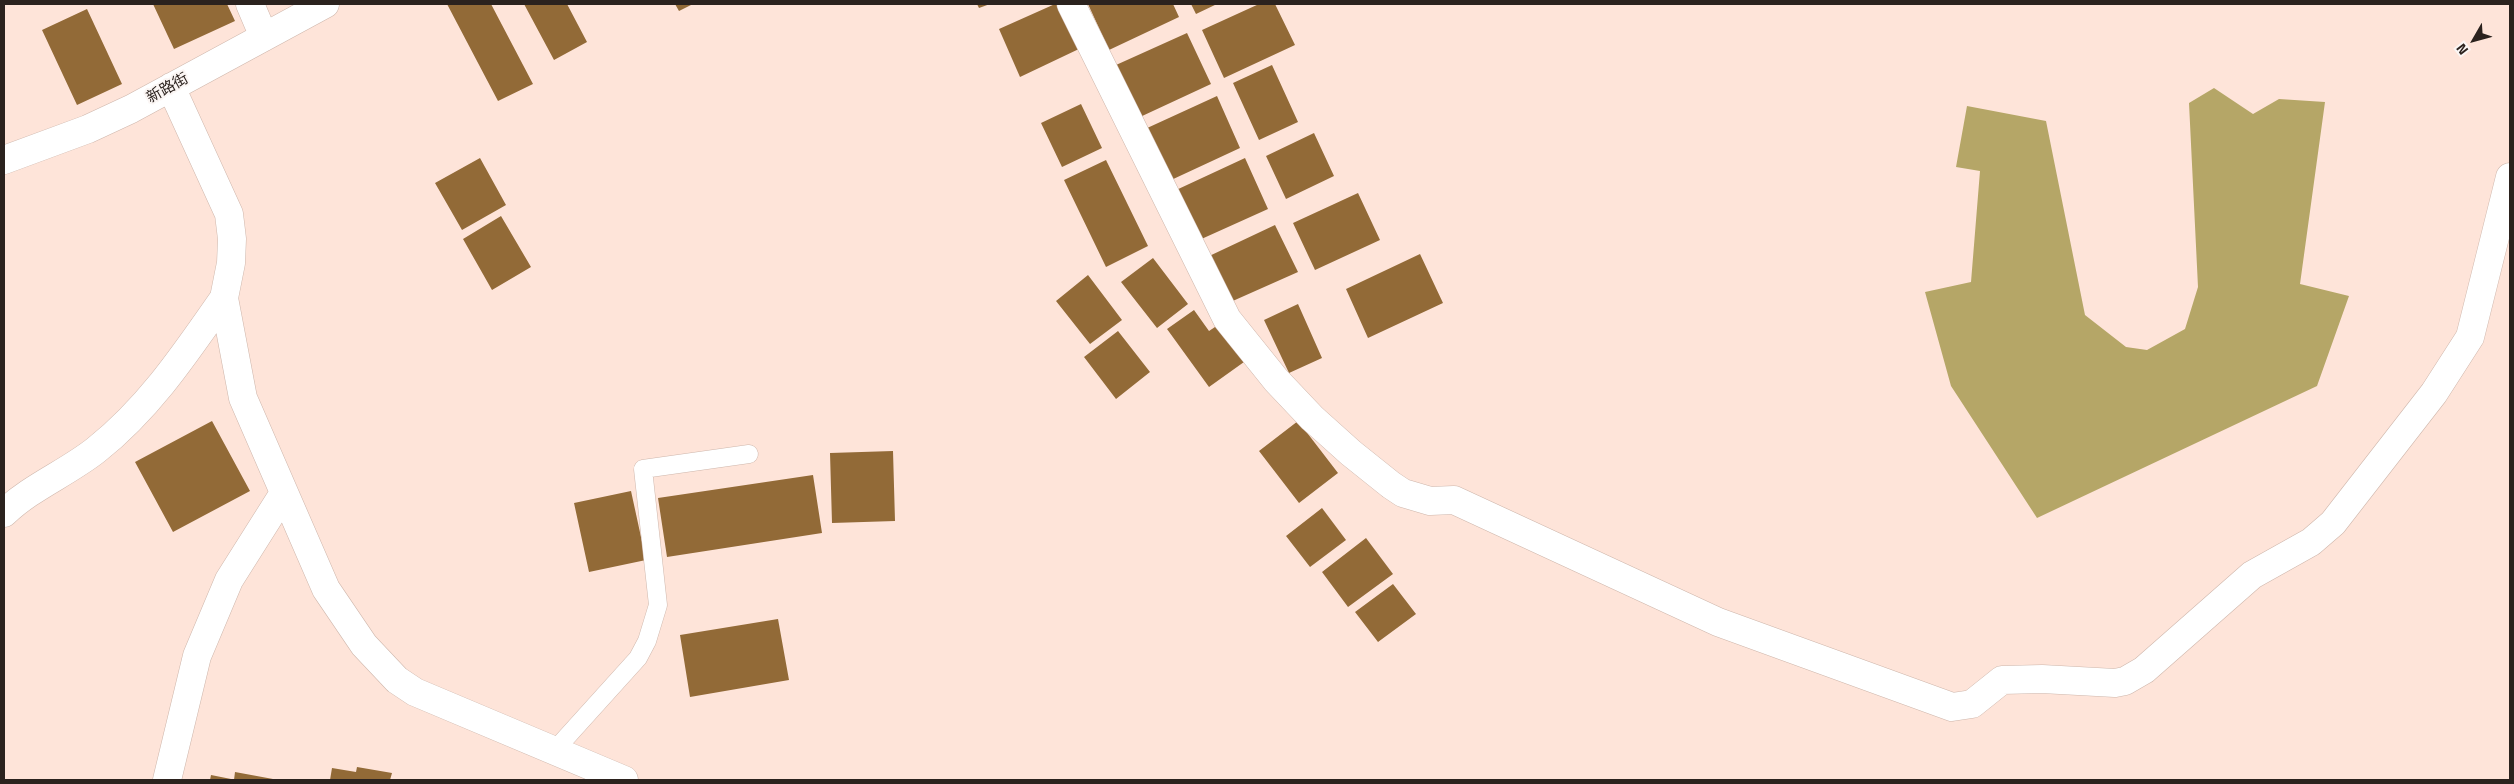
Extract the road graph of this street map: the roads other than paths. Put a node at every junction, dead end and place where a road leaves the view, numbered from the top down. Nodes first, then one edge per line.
1 (250, 4) edge
2 (325, 4) edge
3 (1071, 4) edge
4 (264, 37) junction
5 (171, 87) junction
6 (4, 160) edge
7 (2510, 177) edge
8 (224, 298) junction
9 (749, 454) dead end
10 (284, 493) junction
11 (4, 513) edge
12 (554, 751) junction
13 (167, 780) edge
14 (624, 780) edge

1 - 4 street
2 - 4 street, 新路街
3 - 7 street
4 - 5 street, 新路街
5 - 6 street, 新路街
5 - 8 street
8 - 10 street
8 - 11 street
9 - 12 lane
10 - 12 street
10 - 13 street
12 - 14 street

